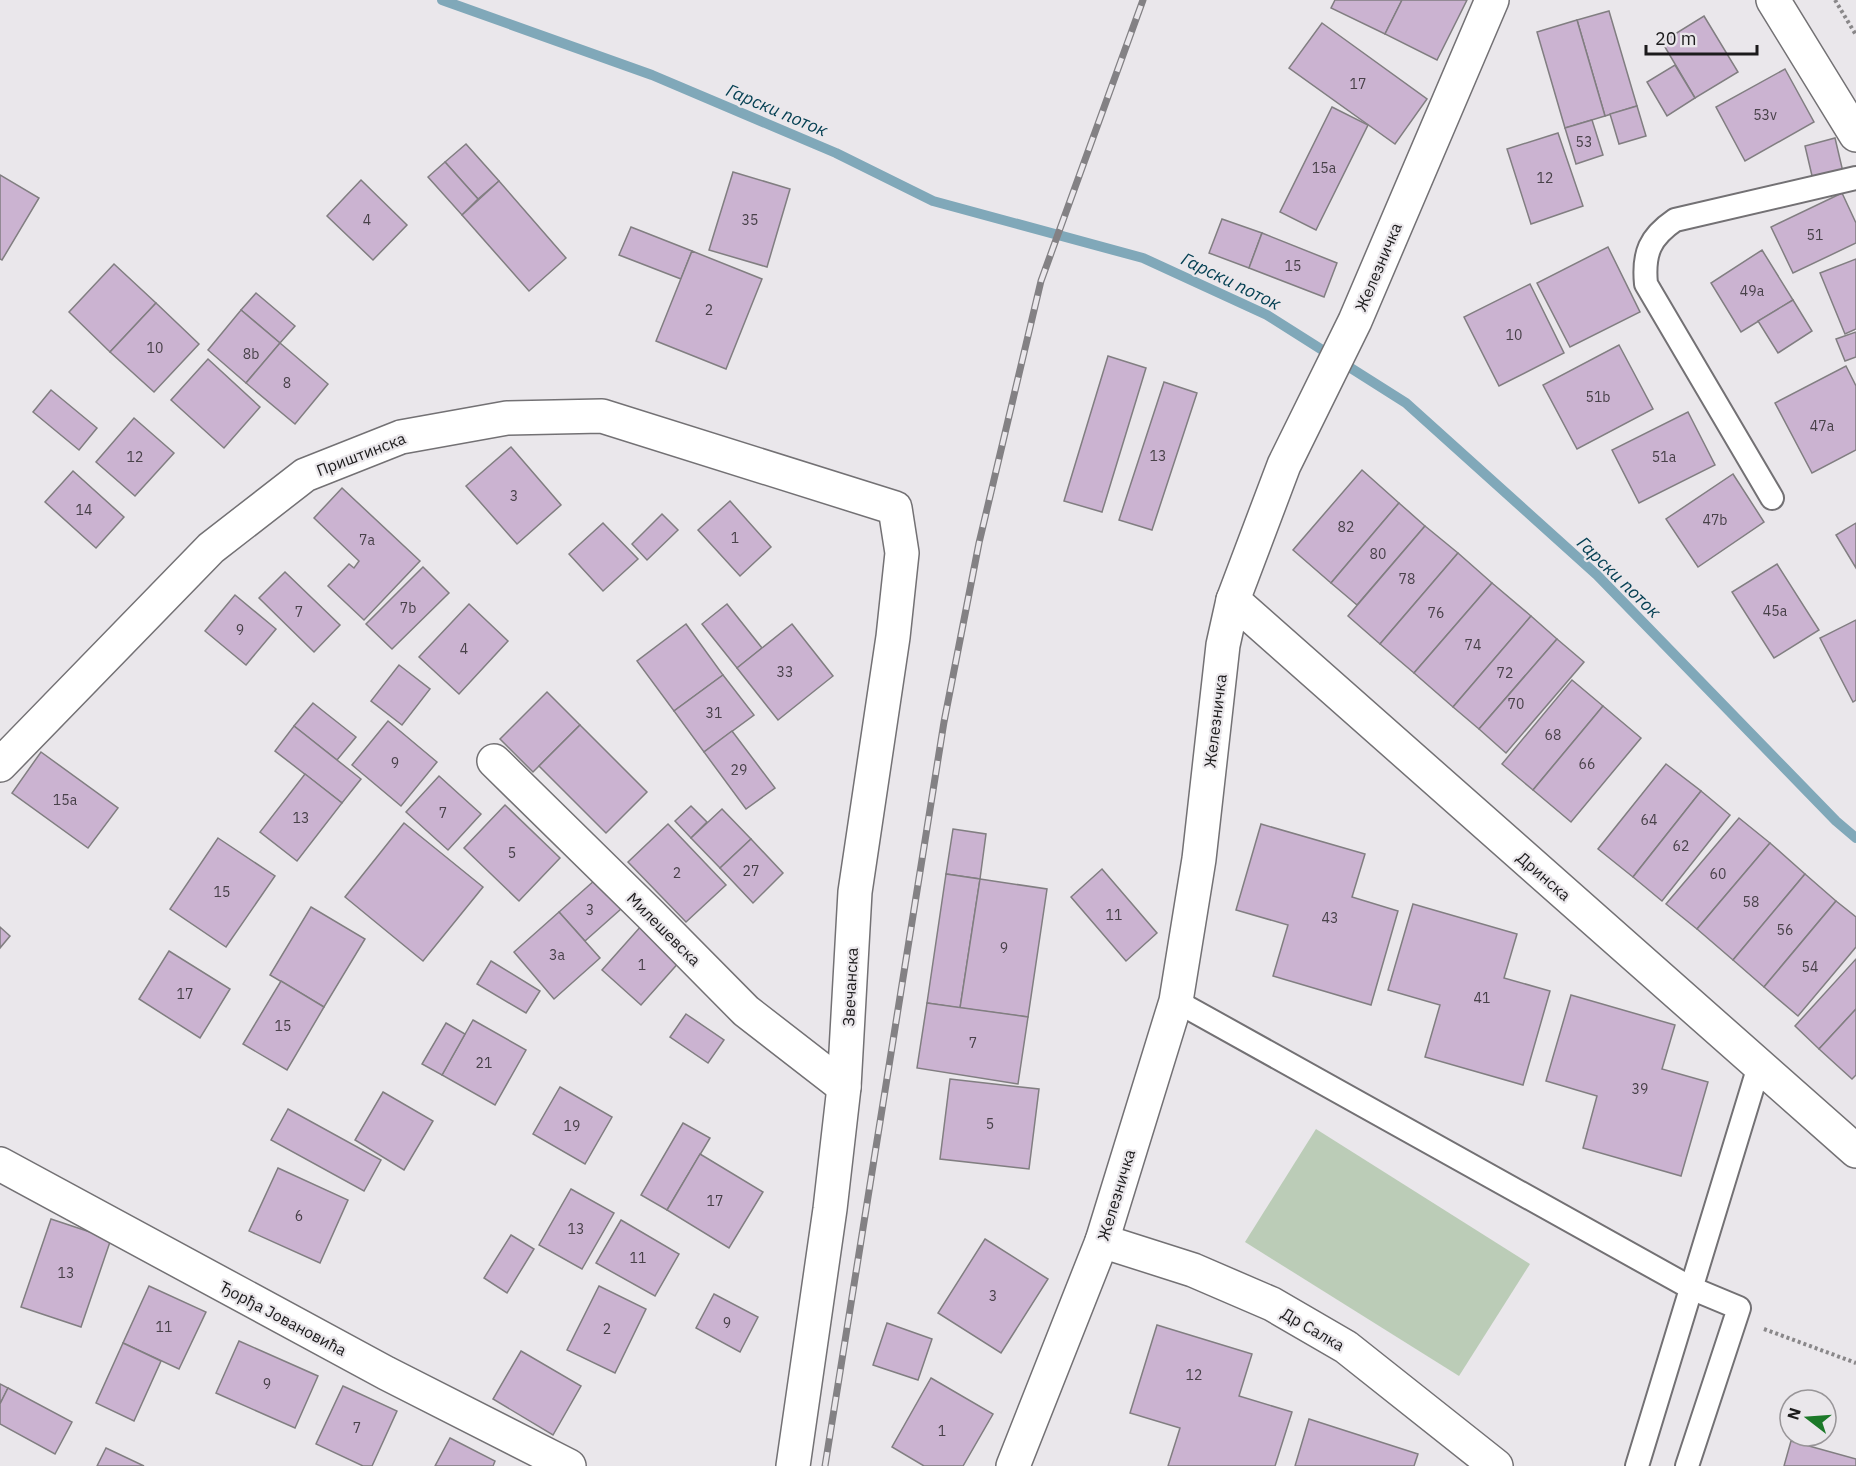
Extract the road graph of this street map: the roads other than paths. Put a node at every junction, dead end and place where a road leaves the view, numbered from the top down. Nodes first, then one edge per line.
1 (1492, 0) edge
2 (1773, 0) edge
3 (1856, 135) edge
4 (1856, 178) edge
5 (1772, 498) dead end
6 (895, 508) joint
7 (1233, 600) junction
8 (494, 761) dead end
9 (0, 765) edge
10 (1176, 1001) junction
11 (1759, 1066) junction
12 (844, 1087) junction
13 (1856, 1151) edge
14 (0, 1164) edge
15 (1102, 1242) junction
16 (1691, 1288) junction
17 (569, 1466) edge
18 (793, 1466) edge
19 (1013, 1466) edge
20 (1496, 1466) edge
21 (1637, 1466) edge
22 (1687, 1466) edge

1 - 7 street, Железничка
2 - 3 street
4 - 5 lane
6 - 9 street, Приштинска
6 - 12 street, Звечанска
7 - 10 street, Железничка
7 - 11 street, Дринска
8 - 12 street, Милешевска
10 - 15 street, Железничка
10 - 16 lane
11 - 13 street, Дринска
11 - 16 lane
12 - 18 street, Звечанска
14 - 17 street, Ђорђа Јовановића
15 - 19 street, Железничка
15 - 20 street, Др Салка
16 - 21 lane
16 - 22 lane

